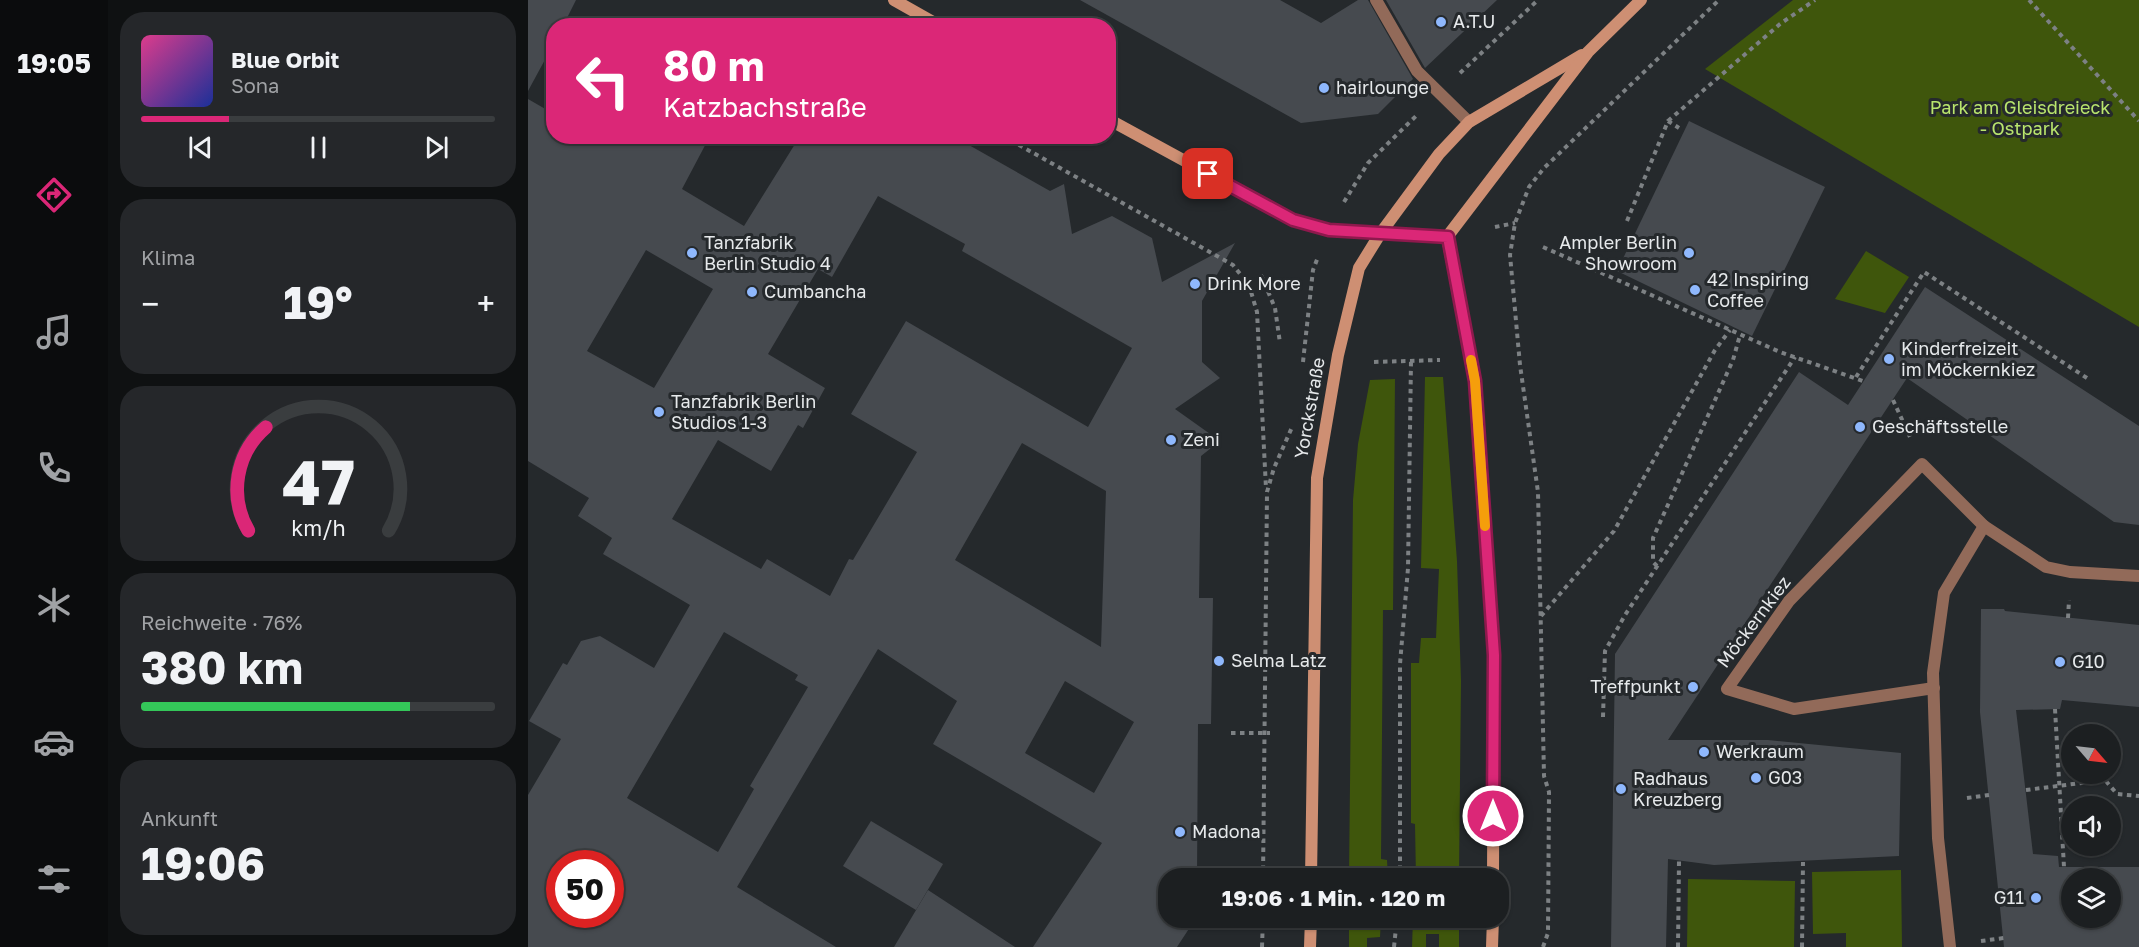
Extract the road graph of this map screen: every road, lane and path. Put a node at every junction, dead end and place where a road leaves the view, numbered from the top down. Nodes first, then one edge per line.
1 (894, 0) edge
2 (1376, 0) edge
3 (1641, 0) edge
4 (1719, 0) edge
5 (1815, 0) edge
6 (2029, 0) edge
7 (926, 18) edge
8 (1588, 52) junction
9 (1668, 121) junction
10 (2139, 121) edge
11 (1469, 122) junction
12 (1116, 123) edge
13 (1679, 128) dead end
14 (1017, 144) edge
15 (1353, 186) dead end
16 (1627, 221) dead end
17 (1329, 230) junction
18 (1380, 234) junction
19 (1448, 237) junction
20 (1543, 247) dead end
21 (1262, 275) dead end
22 (1730, 330) junction
23 (1740, 335) junction
24 (1280, 343) dead end
25 (1795, 357) junction
26 (1441, 360) dead end
27 (1411, 361) junction
28 (1374, 362) dead end
29 (1302, 370) dead end
30 (1856, 377) junction
31 (2090, 380) dead end
32 (1863, 381) dead end
33 (1893, 400) dead end
34 (1299, 414) dead end
35 (1922, 464) junction
36 (1267, 492) junction
37 (1984, 526) junction
38 (1657, 566) junction
39 (2139, 576) edge
40 (1541, 616) junction
41 (1934, 688) junction
42 (2055, 709) dead end
43 (1603, 717) dead end
44 (1231, 733) dead end
45 (1264, 733) junction
46 (1270, 733) dead end
47 (2059, 786) junction
48 (2026, 790) dead end
49 (2139, 795) edge
50 (1679, 861) dead end
51 (1803, 862) dead end
52 (2064, 867) dead end
53 (1263, 868) edge
54 (1311, 868) edge
55 (1400, 868) edge
56 (1493, 868) edge
57 (1263, 928) edge
58 (1311, 928) edge
59 (1396, 928) edge
60 (1492, 928) edge
61 (1262, 947) edge
62 (1311, 947) edge
63 (1394, 947) edge
64 (1492, 947) edge
65 (1543, 947) edge
66 (1678, 947) edge
67 (1802, 947) edge
68 (1950, 947) edge

1 - 7 main road
2 - 11 street
3 - 8 main road, Yorckstraße
4 - 40 path
5 - 9 path
6 - 10 path
8 - 11 main road, Yorckstraße
8 - 19 main road, Yorckstraße
9 - 13 path
9 - 16 path
11 - 18 main road, Yorckstraße
12 - 17 main road
14 - 36 path
15 - 17 path
17 - 18 main road
17 - 29 path
18 - 19 main road
18 - 54 main road, Yorckstraße
19 - 56 main road
20 - 22 path
21 - 24 path
22 - 23 path
22 - 40 path
23 - 25 path
23 - 38 path
25 - 30 path
25 - 38 path
26 - 27 path
27 - 28 path
27 - 55 path
30 - 31 path
30 - 32 path
33 - 35 path
34 - 36 path
35 - 37 street
35 - 41 street, Möckernkiez
36 - 45 path
37 - 39 street
37 - 41 street
38 - 43 path
40 - 65 path
41 - 68 street
42 - 47 path
44 - 45 path
45 - 46 path
45 - 53 path
47 - 48 path
47 - 49 path
47 - 52 path
50 - 66 path
51 - 67 path
57 - 61 path
58 - 62 main road
59 - 63 path
60 - 64 main road

